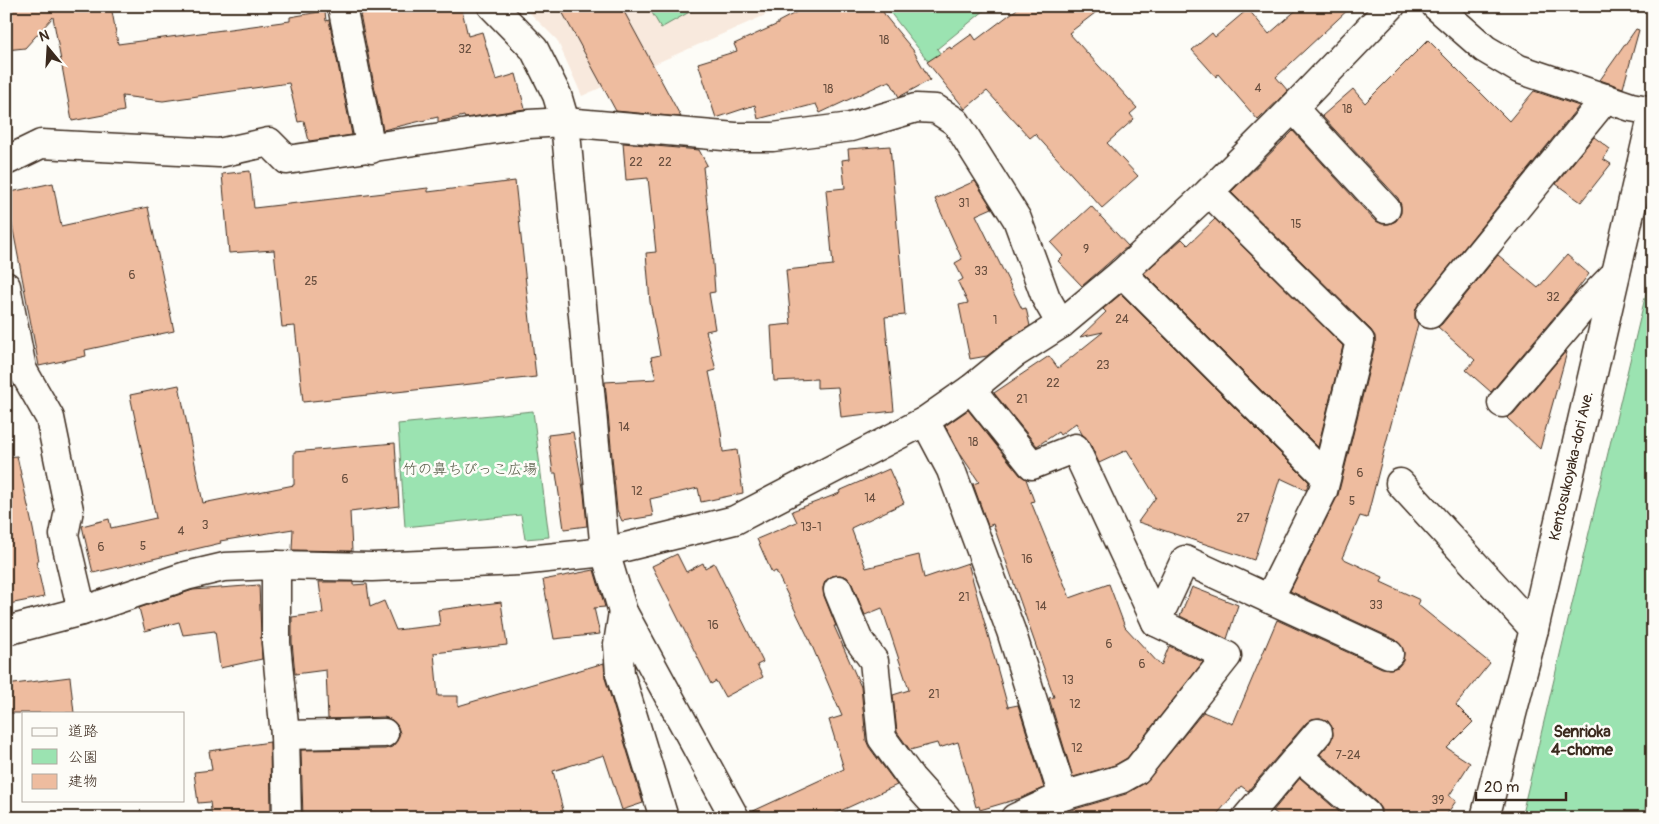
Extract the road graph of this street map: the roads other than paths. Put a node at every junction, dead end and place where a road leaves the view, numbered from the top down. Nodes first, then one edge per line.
1 (342, 6) edge
2 (492, 6) edge
3 (1391, 6) edge
4 (1436, 6) edge
5 (1606, 98) junction
6 (1293, 108) junction
7 (1653, 112) edge
8 (566, 122) junction
9 (371, 148) junction
10 (6, 161) edge
11 (1209, 192) junction
12 (1386, 209) dead end
13 (1122, 273) junction
14 (1615, 274) junction
15 (6, 286) edge
16 (1430, 314) dead end
17 (1061, 324) junction
18 (971, 388) junction
19 (1502, 403) dead end
20 (925, 421) junction
21 (1326, 477) junction
22 (1400, 483) dead end
23 (605, 552) junction
24 (276, 565) junction
25 (838, 590) dead end
26 (1269, 599) junction
27 (82, 610) junction
28 (623, 612) junction
29 (1156, 622) junction
30 (1534, 629) junction
31 (6, 631) edge
32 (1389, 654) dead end
33 (384, 733) dead end
34 (1318, 733) dead end
35 (285, 734) junction
36 (1298, 756) junction
37 (1063, 796) junction
38 (1366, 814) dead end
39 (287, 818) edge
40 (664, 818) edge
41 (735, 818) edge
42 (947, 818) edge
43 (1015, 818) edge
44 (1246, 818) edge
45 (1485, 818) edge

1 - 9 street
2 - 8 street
3 - 6 street
4 - 5 street
5 - 7 street
5 - 16 street
6 - 11 street
6 - 12 street
7 - 14 street, Kentosukoyaka-dori Ave.
8 - 9 street
8 - 17 street
8 - 23 street
9 - 10 street
11 - 13 street
11 - 21 street
13 - 17 street
13 - 21 street
14 - 19 street
14 - 30 street, Kentosukoyaka-dori Ave.
15 - 27 street
17 - 18 street
18 - 20 street
18 - 29 street
20 - 23 street
20 - 37 street
21 - 26 street
22 - 30 street
23 - 24 street
23 - 28 street
24 - 27 street
24 - 35 street
25 - 42 street
26 - 29 street
26 - 32 street
27 - 31 street
28 - 40 street
28 - 41 street
29 - 37 street
30 - 45 street, Kentosukoyaka-dori Ave.
33 - 35 street
34 - 36 street
35 - 39 street
36 - 38 street
36 - 44 street
37 - 43 street

